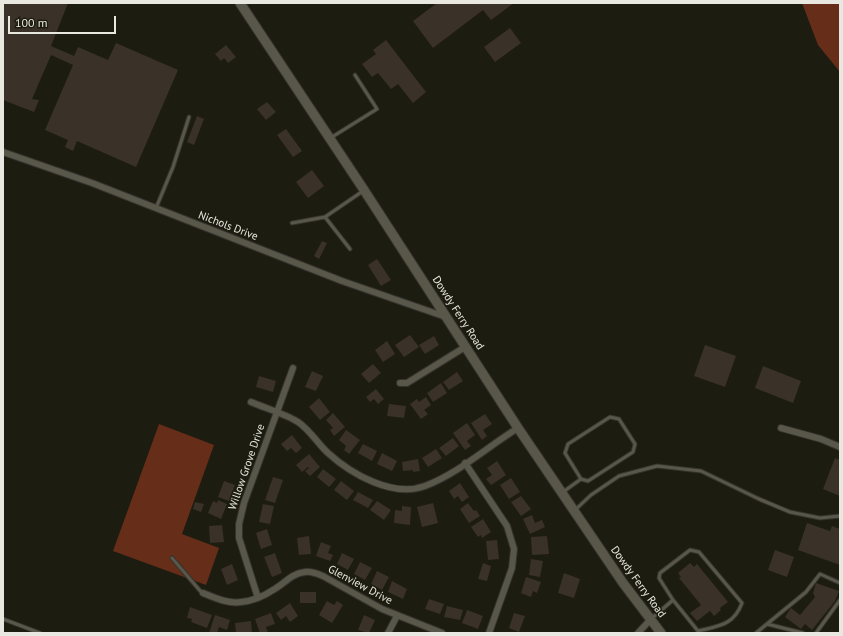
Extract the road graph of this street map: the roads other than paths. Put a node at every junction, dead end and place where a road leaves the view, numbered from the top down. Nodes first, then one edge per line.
1 (240, 3) edge
2 (355, 75) dead end
3 (189, 117) dead end
4 (330, 138) junction
5 (3, 152) edge
6 (364, 190) junction
7 (156, 208) junction
8 (325, 217) junction
9 (292, 223) dead end
10 (350, 249) dead end
11 (446, 317) junction
12 (465, 347) junction
13 (293, 368) dead end
14 (400, 383) dead end
15 (251, 402) dead end
16 (276, 412) junction
17 (518, 428) junction
18 (781, 428) dead end
19 (840, 447) edge
20 (465, 463) junction
21 (581, 478) junction
22 (562, 493) junction
23 (574, 511) junction
24 (840, 516) edge
25 (172, 558) dead end
26 (840, 583) edge
27 (203, 593) joint
28 (258, 598) junction
29 (673, 600) junction
30 (840, 600) edge
31 (397, 616) junction
32 (3, 619) edge
33 (650, 620) junction
34 (766, 624) junction
35 (40, 633) edge
36 (388, 633) edge
37 (442, 633) edge
38 (489, 633) edge
39 (638, 633) edge
40 (661, 633) edge
41 (756, 633) edge
42 (803, 633) edge
43 (816, 633) edge

1 - 4 street, Dowdy Ferry Road
2 - 4 lane
3 - 7 lane
4 - 6 street, Dowdy Ferry Road
5 - 7 street, Nichols Drive
6 - 8 lane
6 - 11 street, Dowdy Ferry Road
7 - 11 street, Nichols Drive
8 - 9 lane
8 - 10 lane
11 - 12 street, Dowdy Ferry Road
12 - 14 street
12 - 17 street, Dowdy Ferry Road
13 - 16 street, Willow Grove Drive
15 - 16 street
16 - 20 street
16 - 28 street, Willow Grove Drive
17 - 20 street
17 - 22 street, Dowdy Ferry Road
18 - 19 street
20 - 38 street
21 - 21 lane
21 - 22 lane
22 - 23 street, Dowdy Ferry Road
23 - 24 lane
23 - 33 street, Dowdy Ferry Road
25 - 27 lane
26 - 34 lane
27 - 28 street, Glenview Drive
28 - 31 street, Glenview Drive
29 - 29 lane
29 - 33 lane
30 - 43 lane
31 - 36 street
31 - 37 street, Glenview Drive
32 - 35 lane
33 - 39 street
33 - 40 street, Dowdy Ferry Road
34 - 41 lane
34 - 42 lane

